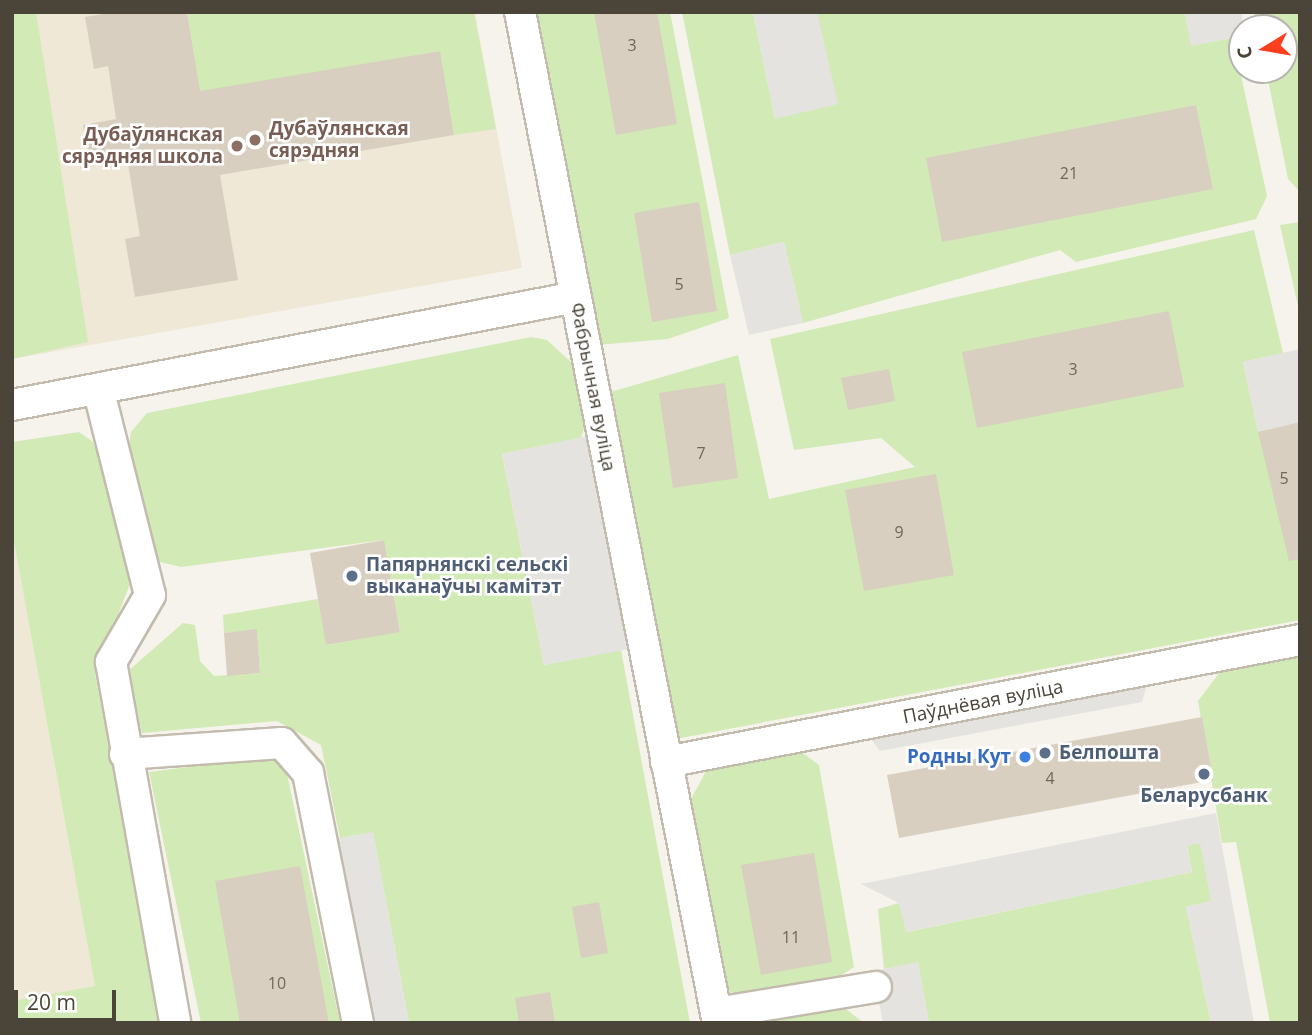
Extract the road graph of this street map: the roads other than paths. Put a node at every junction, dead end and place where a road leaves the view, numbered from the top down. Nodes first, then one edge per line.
1 (520, 12) edge
2 (576, 297) junction
3 (99, 392) junction
4 (12, 405) edge
5 (1300, 640) edge
6 (125, 754) junction
7 (666, 762) junction
8 (876, 987) dead end
9 (718, 1018) edge
10 (175, 1023) edge
11 (358, 1023) edge

1 - 2 street, Фабрычная вуліца
2 - 3 street
2 - 7 street, Фабрычная вуліца
3 - 4 street
3 - 6 street
5 - 7 street, Паўднёвая вуліца
6 - 10 street
6 - 11 street
7 - 9 street, Фабрычная вуліца
8 - 9 street

